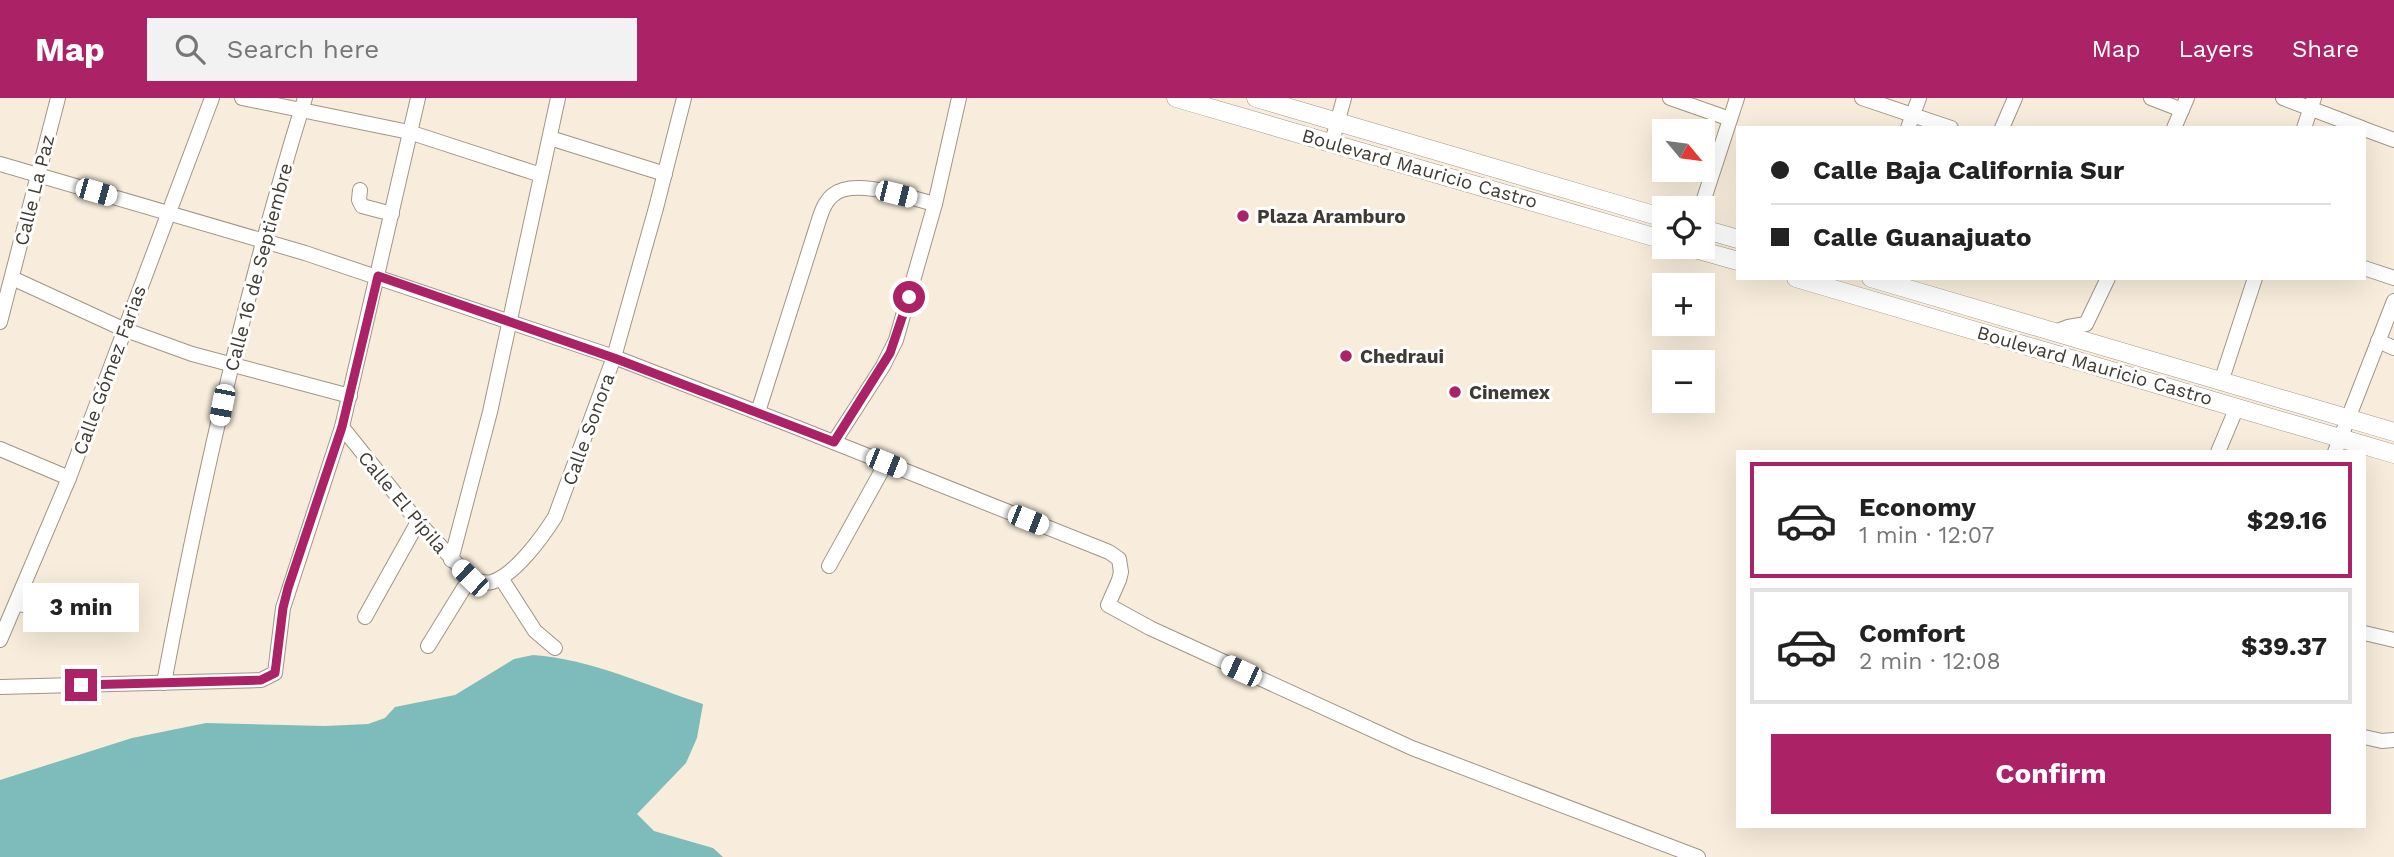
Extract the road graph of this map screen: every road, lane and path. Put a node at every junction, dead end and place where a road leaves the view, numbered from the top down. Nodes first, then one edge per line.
1 (58, 98) edge
2 (212, 98) edge
3 (242, 98) edge
4 (418, 98) edge
5 (558, 98) edge
6 (684, 98) edge
7 (959, 98) edge
8 (1176, 98) edge
9 (1256, 98) edge
10 (1344, 98) edge
11 (1670, 98) edge
12 (1737, 98) edge
13 (1862, 98) edge
14 (1919, 98) edge
15 (2015, 98) edge
16 (2151, 98) edge
17 (2283, 98) edge
18 (2312, 103) edge
19 (2184, 104) edge
20 (303, 105) edge
21 (1730, 120) junction
22 (1338, 121) junction
23 (1910, 121) edge
24 (1939, 126) edge
25 (2003, 126) edge
26 (2175, 126) edge
27 (2305, 126) edge
28 (2359, 126) edge
29 (2366, 129) edge
30 (410, 132) junction
31 (550, 138) junction
32 (2394, 140) edge
33 (1332, 142) junction
34 (0, 164) edge
35 (38, 174) junction
36 (665, 174) junction
37 (541, 175) junction
38 (360, 190) dead end
39 (1705, 196) edge
40 (935, 204) junction
41 (167, 213) junction
42 (393, 214) junction
43 (1652, 214) edge
44 (1715, 232) edge
45 (1652, 236) edge
46 (1736, 238) edge
47 (263, 240) junction
48 (1715, 255) edge
49 (1736, 260) edge
50 (2366, 269) edge
51 (378, 276) junction
52 (12, 278) junction
53 (2394, 278) edge
54 (1803, 280) edge
55 (1878, 280) edge
56 (2107, 280) edge
57 (2254, 280) edge
58 (2394, 300) edge
59 (0, 322) edge
60 (511, 324) junction
61 (124, 330) junction
62 (2055, 332) junction
63 (2378, 341) junction
64 (2394, 348) edge
65 (614, 358) junction
66 (230, 364) junction
67 (2221, 382) junction
68 (350, 396) junction
69 (2237, 407) junction
70 (758, 412) junction
71 (2348, 419) junction
72 (342, 427) junction
73 (2394, 432) edge
74 (834, 442) junction
75 (2338, 444) edge
76 (0, 449) edge
77 (2219, 450) edge
78 (2394, 454) edge
79 (886, 463) junction
80 (69, 478) junction
81 (418, 522) junction
82 (451, 560) junction
83 (829, 566) dead end
84 (470, 578) junction
85 (501, 578) junction
86 (17, 604) junction
87 (91, 614) dead end
88 (365, 617) dead end
89 (2366, 633) edge
90 (0, 640) edge
91 (2394, 640) edge
92 (428, 646) dead end
93 (555, 648) dead end
94 (164, 683) junction
95 (0, 687) edge
96 (2366, 737) edge
97 (2394, 740) edge
98 (1698, 857) edge

1 - 35 street, Calle La Paz
2 - 41 street, Calle Gómez Farias
3 - 20 street
4 - 30 street
5 - 31 street
6 - 36 street, Calle Sonora
7 - 40 street
8 - 33 main road, Boulevard Mauricio Castro
9 - 22 main road, Boulevard Mauricio Castro
10 - 22 street
11 - 21 street
12 - 21 street
13 - 23 street
14 - 23 street
15 - 25 street
16 - 19 street
17 - 18 street
18 - 27 street
18 - 28 street
19 - 26 street
20 - 30 street
20 - 47 street, Calle 16 de Septiembre
21 - 39 street
22 - 33 street
22 - 43 main road, Boulevard Mauricio Castro
23 - 24 street
29 - 32 street
30 - 37 street
30 - 42 street
31 - 36 street
31 - 37 street
33 - 45 main road, Boulevard Mauricio Castro
34 - 35 street
35 - 41 street
35 - 52 street, Calle La Paz
36 - 65 street, Calle Sonora
37 - 60 street
38 - 42 street
40 - 70 street
40 - 74 street
41 - 47 street
41 - 61 street, Calle Gómez Farias
42 - 51 street
44 - 46 main road
47 - 51 street
47 - 66 street, Calle 16 de Septiembre
48 - 49 main road
50 - 53 street
51 - 60 street
51 - 68 street
52 - 59 street, Calle La Paz
52 - 61 street
54 - 69 main road, Boulevard Mauricio Castro
55 - 62 main road, Boulevard Mauricio Castro
56 - 62 street
57 - 67 street
58 - 63 street
60 - 65 street
60 - 82 street
61 - 66 street
61 - 80 street, Calle Gómez Farias
62 - 67 main road, Boulevard Mauricio Castro
63 - 64 street
63 - 71 street
65 - 70 street
65 - 85 street, Calle Sonora
66 - 68 street
66 - 94 street, Calle 16 de Septiembre
67 - 71 main road, Boulevard Mauricio Castro
68 - 72 street
69 - 75 main road, Boulevard Mauricio Castro
69 - 77 street
70 - 74 street
71 - 73 main road, Boulevard Mauricio Castro
71 - 75 street
72 - 81 street, Calle El Pípila
72 - 94 street
74 - 79 street
75 - 78 main road, Boulevard Mauricio Castro
76 - 80 street
79 - 83 street
79 - 98 street
80 - 86 street, Calle Gómez Farias
81 - 82 street, Calle El Pípila
81 - 88 street
82 - 84 street, Calle El Pípila
84 - 85 street
84 - 92 street
85 - 93 street
86 - 87 street
86 - 90 street, Calle Gómez Farias
89 - 91 street
94 - 95 street
96 - 97 street

